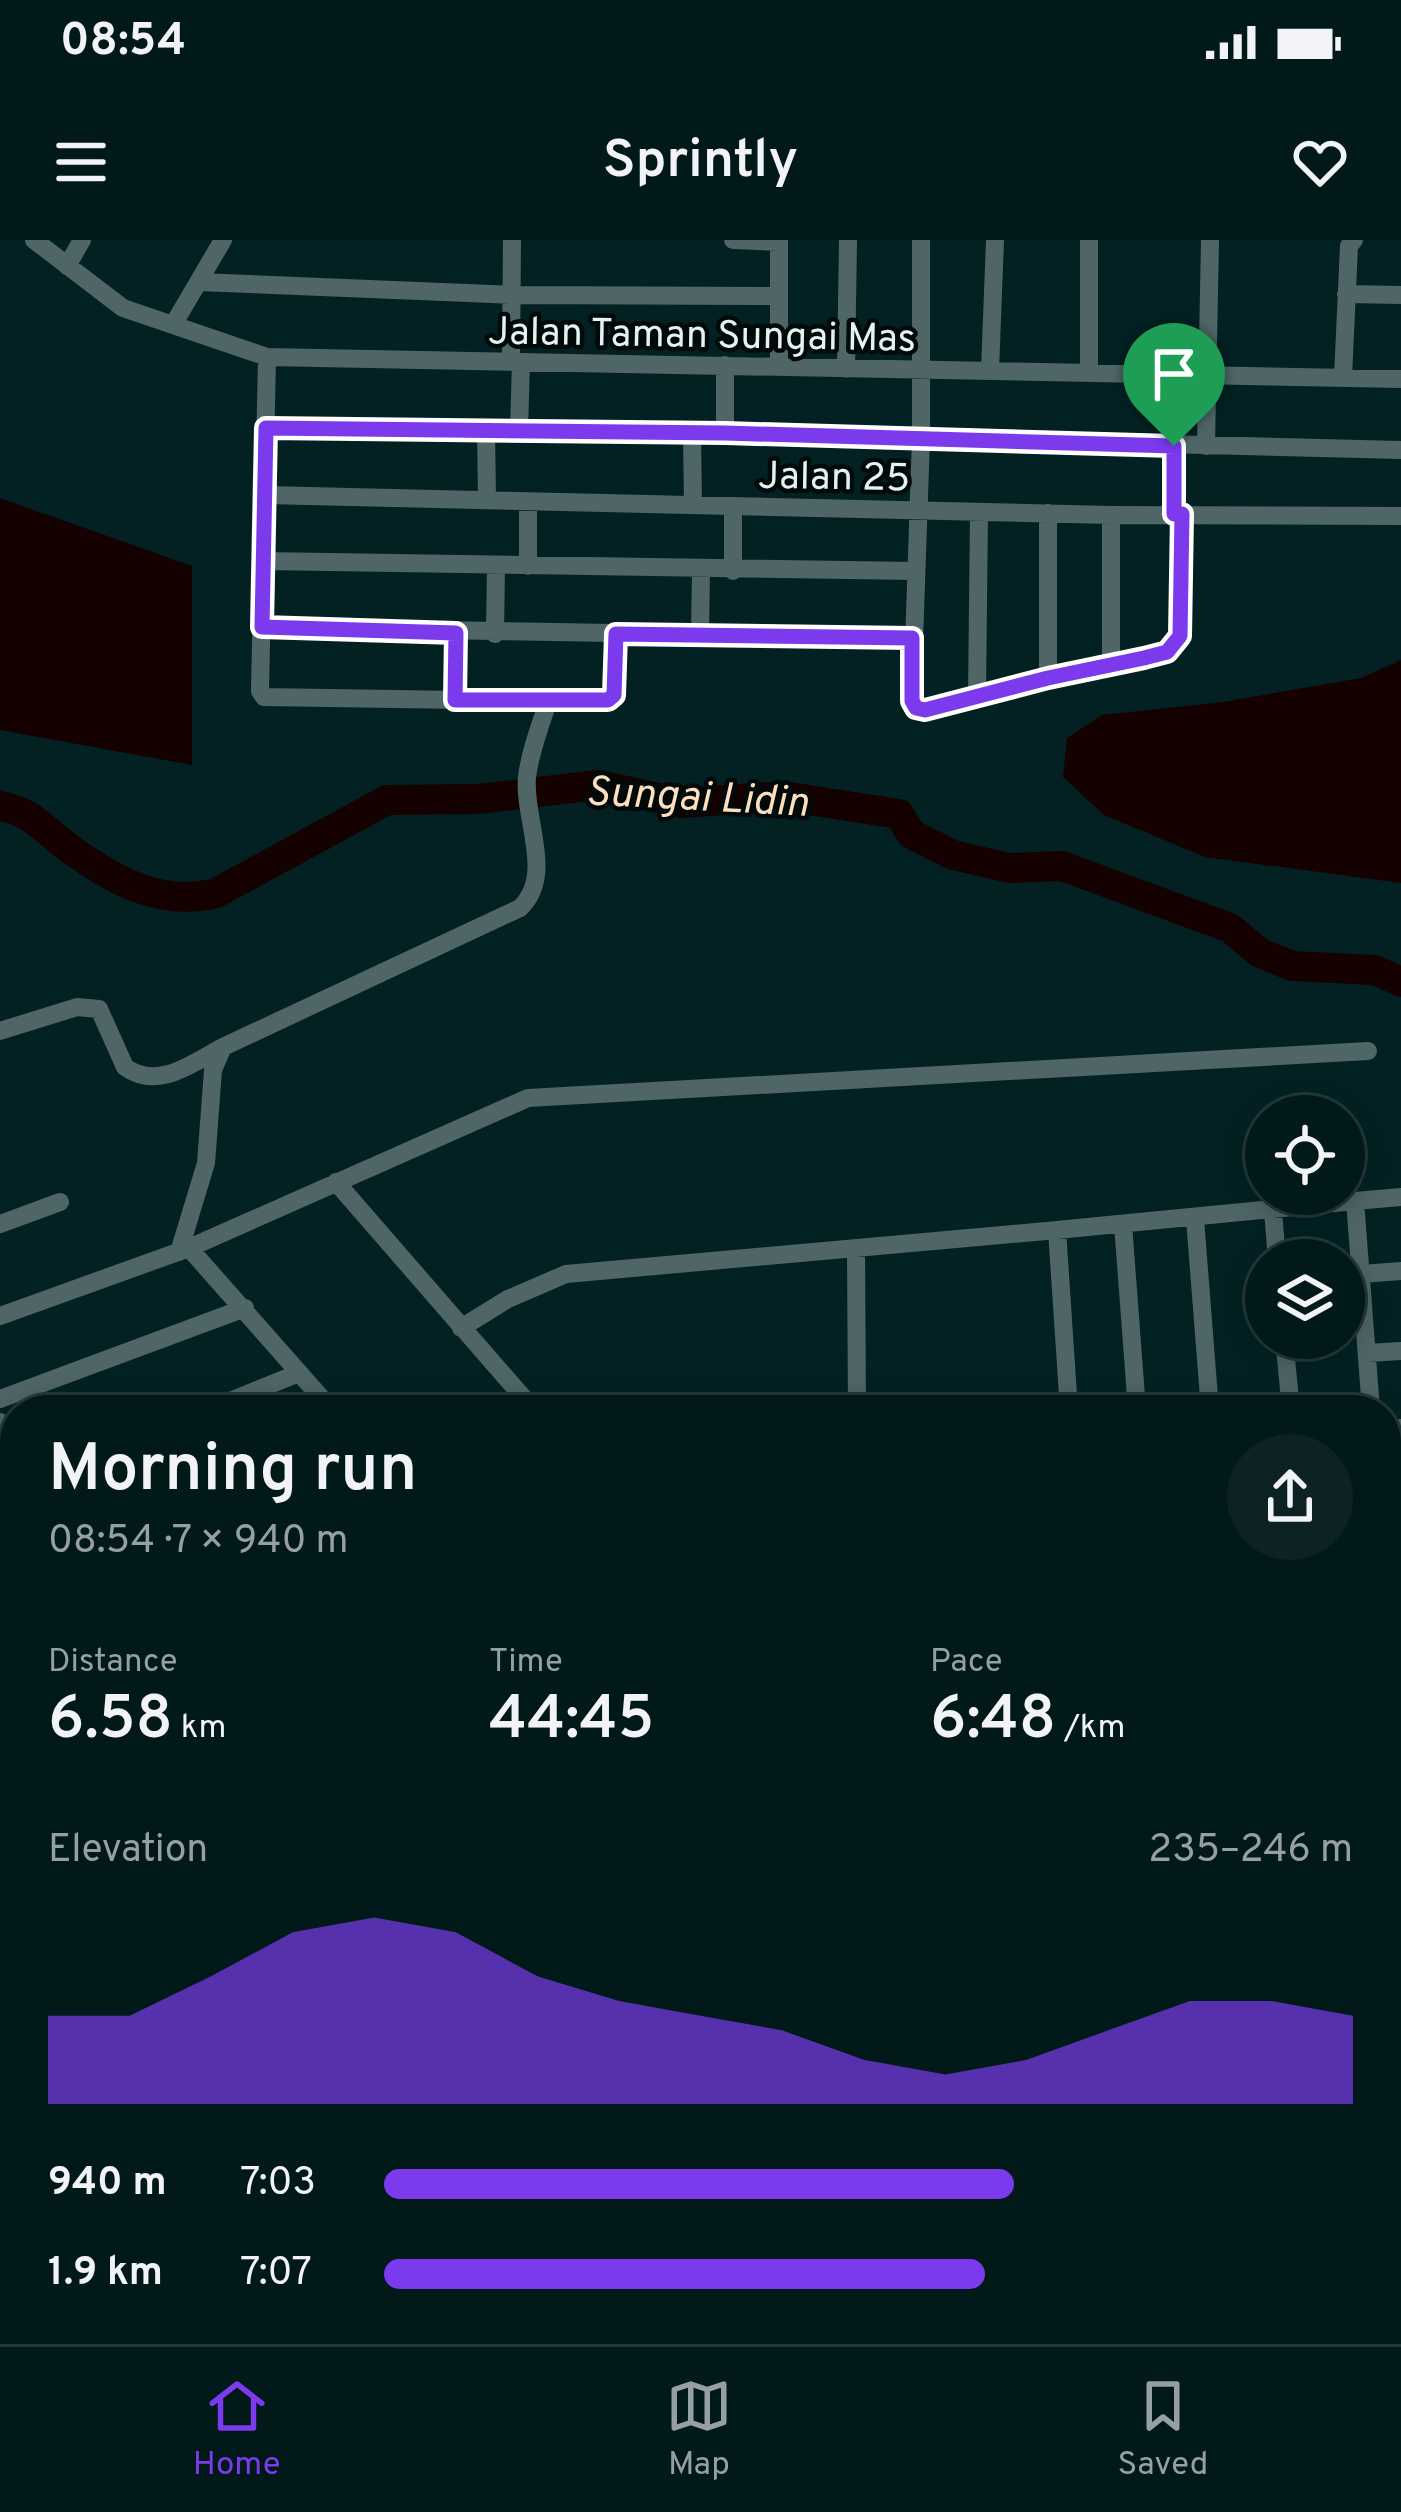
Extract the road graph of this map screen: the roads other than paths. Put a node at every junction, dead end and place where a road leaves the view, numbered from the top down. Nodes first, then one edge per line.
1 (34, 240) edge
2 (82, 240) edge
3 (223, 240) edge
4 (512, 240) edge
5 (733, 240) edge
6 (848, 240) edge
7 (921, 240) edge
8 (995, 240) edge
9 (1089, 240) edge
10 (1210, 240) edge
11 (1354, 240) edge
12 (779, 241) edge
13 (67, 266) junction
14 (199, 282) junction
15 (1346, 293) junction
16 (512, 294) junction
17 (1401, 295) edge
18 (779, 296) junction
19 (173, 326) junction
20 (267, 357) junction
21 (516, 362) junction
22 (725, 365) junction
23 (779, 367) junction
24 (846, 369) junction
25 (920, 370) junction
26 (990, 371) junction
27 (1089, 373) junction
28 (1207, 375) junction
29 (1343, 377) junction
30 (1401, 379) edge
31 (266, 428) junction
32 (487, 430) junction
33 (519, 430) junction
34 (692, 433) junction
35 (725, 433) junction
36 (920, 438) junction
37 (1174, 446) junction
38 (1206, 446) junction
39 (1401, 450) edge
40 (266, 496) junction
41 (487, 500) junction
42 (528, 502) junction
43 (693, 505) junction
44 (734, 506) junction
45 (918, 510) junction
46 (980, 512) junction
47 (1048, 513) junction
48 (1112, 514) junction
49 (1178, 514) junction
50 (1401, 516) edge
51 (264, 561) junction
52 (496, 566) junction
53 (528, 566) junction
54 (701, 570) junction
55 (733, 571) junction
56 (915, 572) junction
57 (262, 627) junction
58 (456, 633) junction
59 (495, 634) junction
60 (616, 634) junction
61 (700, 635) junction
62 (912, 638) junction
63 (1111, 666) junction
64 (1048, 678) junction
65 (977, 695) junction
66 (455, 700) junction
67 (548, 702) junction
68 (0, 1031) edge
69 (223, 1047) junction
70 (1368, 1051) dead end
71 (336, 1182) junction
72 (1401, 1197) edge
73 (1365, 1200) edge
74 (60, 1202) dead end
75 (1245, 1214) edge
76 (1195, 1219) junction
77 (0, 1224) edge
78 (1124, 1224) junction
79 (1057, 1230) junction
80 (856, 1249) junction
81 (184, 1250) junction
82 (1401, 1271) edge
83 (1365, 1274) edge
84 (245, 1307) junction
85 (1365, 1314) edge
86 (0, 1316) edge
87 (461, 1328) junction
88 (1401, 1351) edge
89 (1368, 1354) junction
90 (1286, 1359) edge
91 (299, 1373) junction
92 (11, 1395) edge
93 (245, 1395) edge
94 (319, 1395) edge
95 (521, 1395) edge
96 (857, 1395) edge
97 (1068, 1395) edge
98 (1136, 1395) edge
99 (1209, 1395) edge
100 (1290, 1395) edge
101 (1370, 1395) edge

1 - 13 street, Jalan Taman Sungai Mas
2 - 13 street
3 - 14 street
4 - 16 street
5 - 12 street
6 - 24 street
7 - 25 street
8 - 26 street
9 - 27 street
10 - 28 street
11 - 15 street
12 - 18 street
13 - 19 street, Jalan Taman Sungai Mas
14 - 16 street
14 - 19 street
15 - 17 street
15 - 29 street
16 - 18 street
16 - 21 street
18 - 23 street
19 - 20 street, Jalan Taman Sungai Mas
20 - 21 street, Jalan Taman Sungai Mas
20 - 31 street
21 - 22 street, Jalan Taman Sungai Mas
21 - 33 street
22 - 23 street, Jalan Taman Sungai Mas
22 - 35 street
23 - 24 street, Jalan Taman Sungai Mas
24 - 25 street, Jalan Taman Sungai Mas
25 - 26 street, Jalan Taman Sungai Mas
25 - 36 street
26 - 27 street, Jalan Taman Sungai Mas
27 - 28 street, Jalan Taman Sungai Mas
28 - 29 street, Jalan Taman Sungai Mas
28 - 38 street
29 - 30 street, Jalan Taman Sungai Mas
31 - 32 street
31 - 40 street
32 - 33 street
32 - 41 street
33 - 34 street
34 - 35 street
34 - 43 street
35 - 36 street
36 - 37 street
36 - 45 street
37 - 38 street
37 - 49 street
38 - 39 street
40 - 41 street, Jalan 25
40 - 51 street
41 - 42 street, Jalan 25
42 - 43 street, Jalan 25
42 - 53 street
43 - 44 street, Jalan 25
44 - 45 street, Jalan 25
44 - 55 street
45 - 46 street, Jalan 25
45 - 56 street
46 - 47 street, Jalan 25
46 - 65 street
47 - 48 street, Jalan 25
47 - 64 street
48 - 49 street, Jalan 25
48 - 63 street
49 - 50 street, Jalan 25
49 - 63 street
51 - 52 street
51 - 57 street
52 - 53 street
52 - 59 street
53 - 54 street
54 - 55 street
54 - 61 street
55 - 56 street
56 - 62 street
57 - 58 street
57 - 66 street
58 - 59 street
58 - 66 street
59 - 60 street
60 - 61 street
60 - 67 street
61 - 62 street
62 - 65 street
63 - 64 street
64 - 65 street
66 - 67 street
67 - 69 street
68 - 69 street
69 - 81 street
70 - 71 street
71 - 81 street
71 - 87 street
72 - 73 street
74 - 77 street
75 - 76 street
76 - 78 street
76 - 99 street
78 - 79 street
78 - 98 street
79 - 80 street
79 - 97 street
80 - 87 street
80 - 96 street
81 - 84 street
81 - 86 street
82 - 83 street
84 - 91 street
84 - 92 street
85 - 89 street
87 - 95 street
88 - 89 street
89 - 101 street
90 - 100 street
91 - 93 street
91 - 94 street

